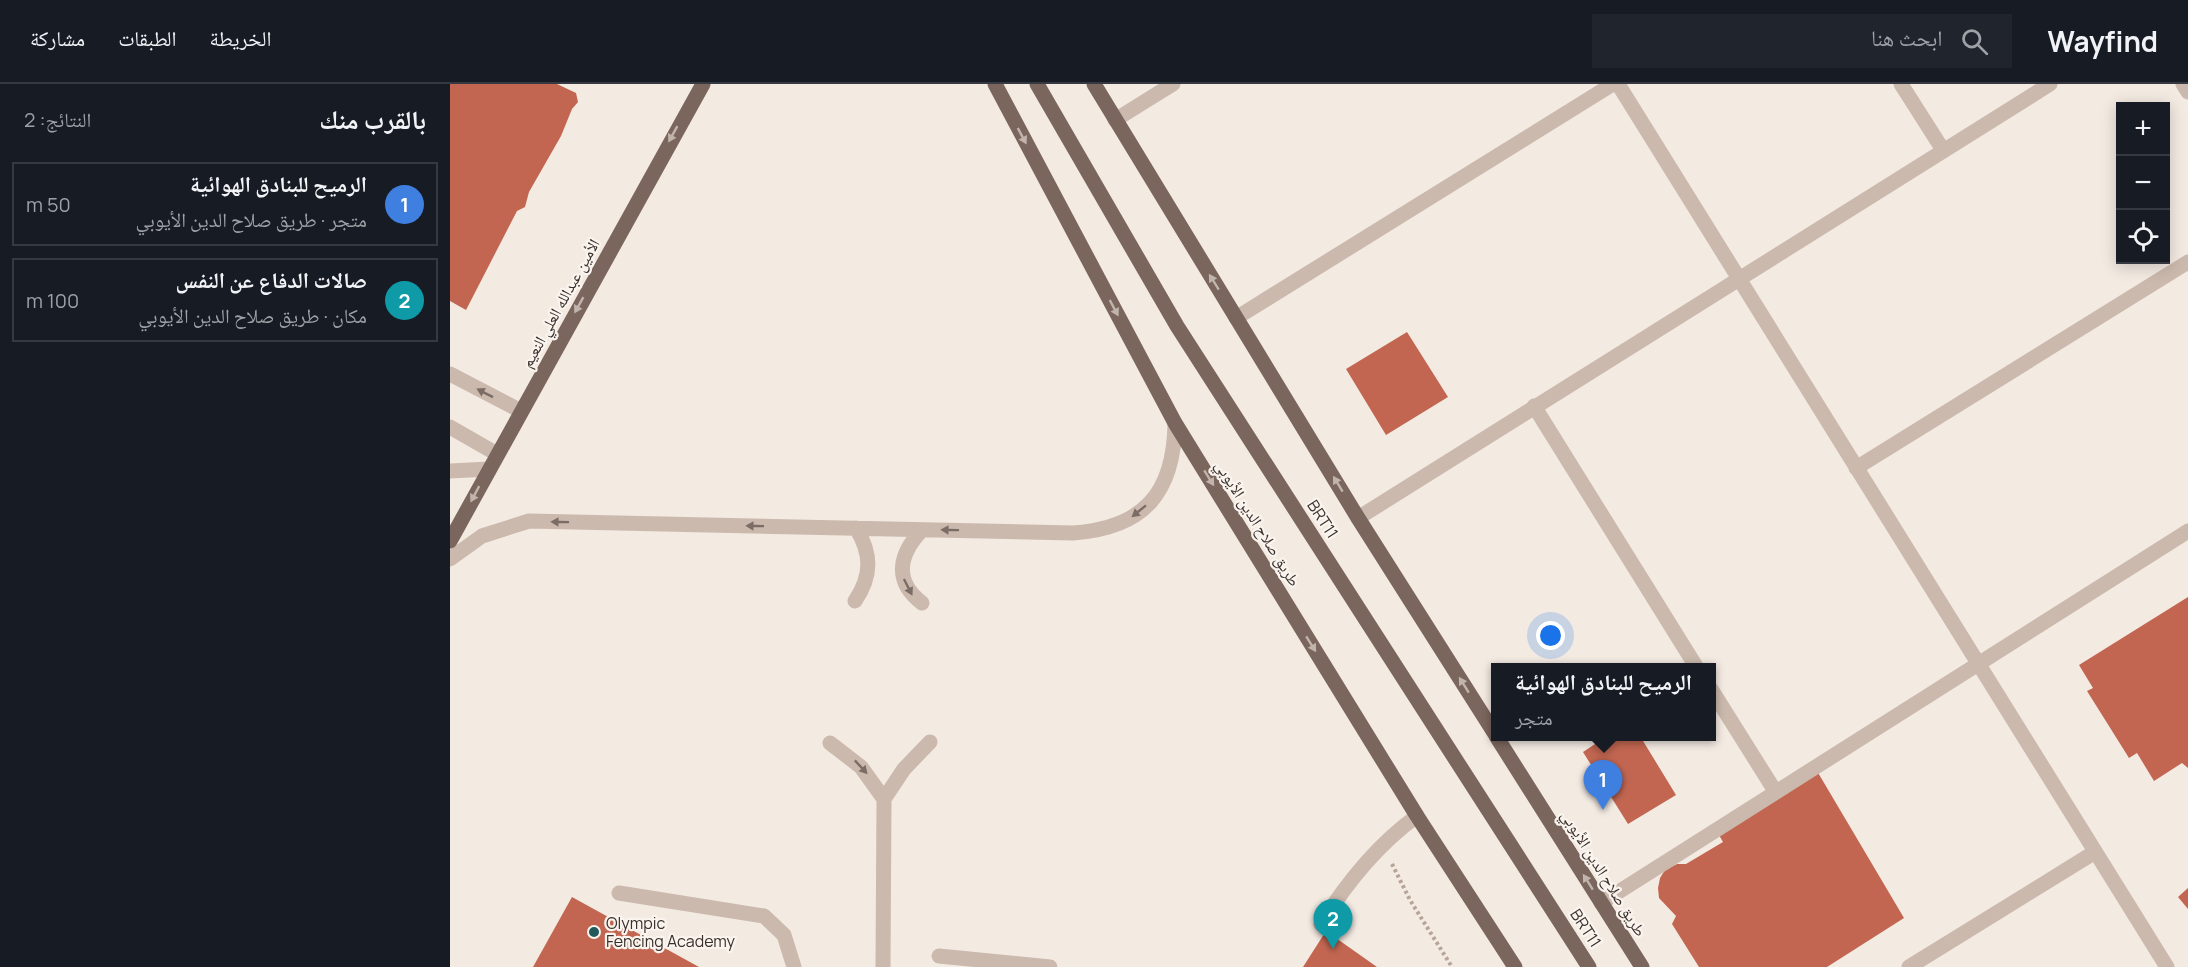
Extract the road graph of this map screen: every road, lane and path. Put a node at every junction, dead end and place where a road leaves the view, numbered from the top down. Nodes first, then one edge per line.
1 (703, 84) edge
2 (995, 84) edge
3 (1037, 84) edge
4 (1094, 84) edge
5 (1173, 84) edge
6 (1613, 84) edge
7 (1618, 84) edge
8 (1901, 84) edge
9 (2050, 84) edge
10 (2183, 84) edge
11 (2188, 92) edge
12 (1115, 120) junction
13 (1943, 150) junction
14 (2188, 262) edge
15 (1739, 279) junction
16 (1236, 318) junction
17 (450, 374) edge
18 (1534, 406) junction
19 (521, 411) junction
20 (1175, 423) junction
21 (450, 427) edge
22 (497, 454) junction
23 (1857, 468) junction
24 (489, 469) junction
25 (450, 471) edge
26 (1358, 518) junction
27 (856, 528) junction
28 (922, 530) junction
29 (2188, 531) edge
30 (450, 541) edge
31 (450, 559) edge
32 (855, 601) dead end
33 (922, 603) dead end
34 (1694, 663) edge
35 (1978, 664) junction
36 (1716, 697) edge
37 (1491, 727) edge
38 (1500, 741) edge
39 (830, 742) dead end
40 (930, 742) dead end
41 (1775, 791) junction
42 (884, 799) junction
43 (1417, 816) junction
44 (1384, 842) junction
45 (2095, 852) junction
46 (619, 893) dead end
47 (1601, 903) junction
48 (1321, 924) dead end
49 (939, 956) dead end
50 (794, 967) edge
51 (884, 967) edge
52 (1050, 967) edge
53 (1452, 967) edge
54 (1515, 967) edge
55 (1590, 967) edge
56 (1642, 967) edge
57 (1909, 967) edge
58 (2167, 967) edge

1 -> 19 main road, الأمين عبدالله العلي النعيم
2 -> 20 main road, طريق صلاح الدين الأيوبي
3 - 55 main road, BRT11
4 - 12 main road, طريق صلاح الدين الأيوبي
5 - 12 street
6 - 16 street
7 - 15 street
8 - 13 street
9 - 13 street
10 - 11 street
16 -> 12 main road, طريق صلاح الدين الأيوبي
13 - 15 street
14 - 23 street
15 - 18 street
15 - 23 street
26 -> 16 main road, طريق صلاح الدين الأيوبي
19 -> 17 street
18 - 26 street
18 - 34 street
19 - 22 main road, الأمين عبدالله العلي النعيم
20 -> 28 street
20 -> 43 main road, طريق صلاح الدين الأيوبي
21 - 22 street
22 - 24 main road, الأمين عبدالله العلي النعيم
23 - 35 street
24 - 25 street
24 -> 30 main road, الأمين عبدالله العلي النعيم
37 -> 26 main road, طريق صلاح الدين الأيوبي
27 - 28 street
27 -> 31 street
27 - 32 street
28 -> 33 street
29 - 35 street
35 - 41 street
35 - 45 street
36 - 41 street
47 -> 38 main road, طريق صلاح الدين الأيوبي
39 -> 42 street
40 - 42 street
41 - 47 street
42 - 51 street
43 - 44 street
43 - 54 main road, طريق صلاح الدين الأيوبي
44 - 48 street
44 - 53 path
45 - 57 street
45 - 58 street
46 - 50 street
47 - 56 main road, طريق صلاح الدين الأيوبي
49 - 52 street

